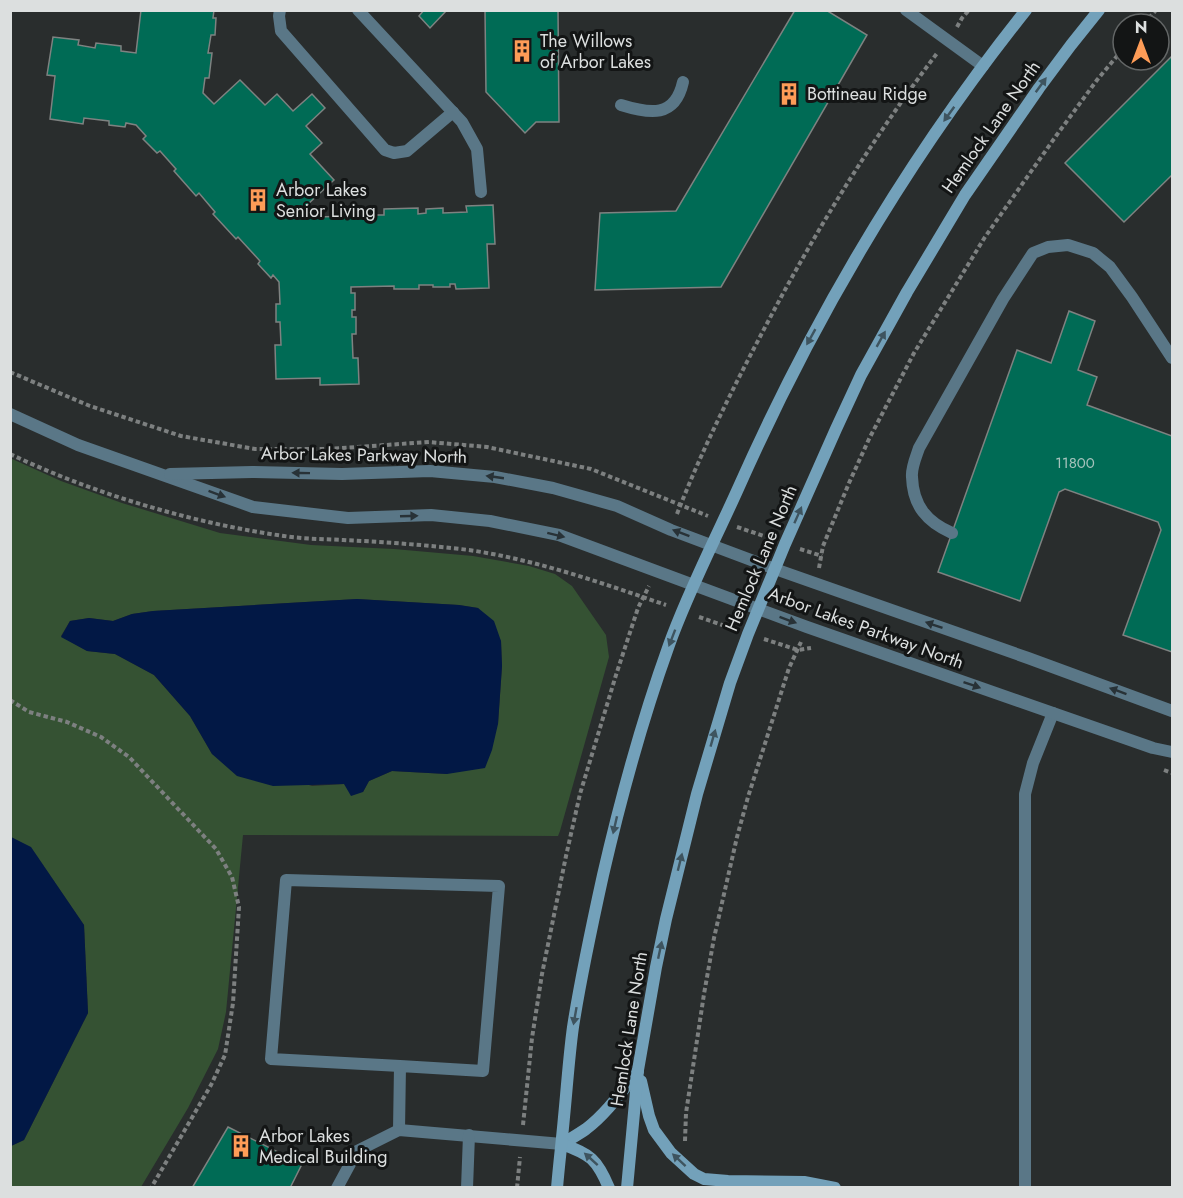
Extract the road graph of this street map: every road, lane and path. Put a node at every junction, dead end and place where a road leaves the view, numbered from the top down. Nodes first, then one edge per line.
1 (280, 10) edge
2 (358, 10) edge
3 (906, 10) edge
4 (969, 10) edge
5 (1026, 10) edge
6 (1099, 10) edge
7 (954, 32) dead end
8 (939, 51) dead end
9 (1111, 63) edge
10 (983, 66) junction
11 (683, 82) dead end
12 (621, 105) dead end
13 (453, 112) junction
14 (481, 192) dead end
15 (1173, 358) edge
16 (10, 372) edge
17 (10, 414) edge
18 (162, 474) junction
19 (681, 505) junction
20 (723, 522) junction
21 (671, 530) junction
22 (952, 533) dead end
23 (786, 544) junction
24 (712, 545) junction
25 (822, 556) junction
26 (775, 569) junction
27 (655, 570) junction
28 (694, 584) junction
29 (816, 584) junction
30 (644, 598) junction
31 (758, 609) junction
32 (682, 611) junction
33 (807, 627) junction
34 (748, 634) junction
35 (798, 650) junction
36 (10, 700) edge
37 (1173, 711) edge
38 (1053, 713) junction
39 (1173, 752) edge
40 (400, 1066) junction
41 (638, 1070) junction
42 (399, 1130) junction
43 (469, 1135) junction
44 (522, 1140) junction
45 (685, 1140) dead end
46 (562, 1144) junction
47 (151, 1188) edge
48 (337, 1188) edge
49 (467, 1188) edge
50 (517, 1188) edge
51 (557, 1188) edge
52 (609, 1188) edge
53 (627, 1188) edge
54 (835, 1188) edge
55 (1025, 1188) edge

1 - 13 street
2 - 13 street
3 - 10 street
4 - 7 path
5 - 10 main road
23 -> 6 main road, Hemlock Lane North
8 - 19 path
9 - 25 path
10 -> 20 main road
11 - 12 street
13 - 14 street
15 - 22 street
16 - 19 path
17 - 18 street, Arbor Lakes Parkway North
21 -> 18 street, Arbor Lakes Parkway North
18 -> 27 street, Arbor Lakes Parkway North
19 - 20 path
19 - 21 path
20 - 23 path
20 - 24 main road
24 -> 21 street, Arbor Lakes Parkway North
23 - 25 path
23 - 26 main road, Hemlock Lane North
24 - 26 street, Arbor Lakes Parkway North
24 - 28 main road
25 - 29 path
26 - 29 street, Arbor Lakes Parkway North
26 - 31 main road, Hemlock Lane North
27 - 28 street, Arbor Lakes Parkway North
27 - 30 path
28 - 31 street, Arbor Lakes Parkway North
28 - 32 main road
37 -> 29 street, Arbor Lakes Parkway North
30 - 32 path
30 - 44 path
31 -> 33 street, Arbor Lakes Parkway North
31 - 34 main road, Hemlock Lane North
32 - 34 path
32 -> 46 main road
33 - 35 path
33 -> 38 street, Arbor Lakes Parkway North
34 - 35 path
41 -> 34 main road, Hemlock Lane North
35 - 45 path
36 - 47 path
38 - 39 street, Arbor Lakes Parkway North
38 - 55 street
40 - 40 street
40 - 42 street
41 - 46 main road
41 - 53 main road, Hemlock Lane North
54 -> 41 main road
42 - 43 street
42 - 48 street
43 - 44 street
43 - 49 street
44 - 46 street
44 - 50 path
46 - 51 main road
52 -> 46 main road

